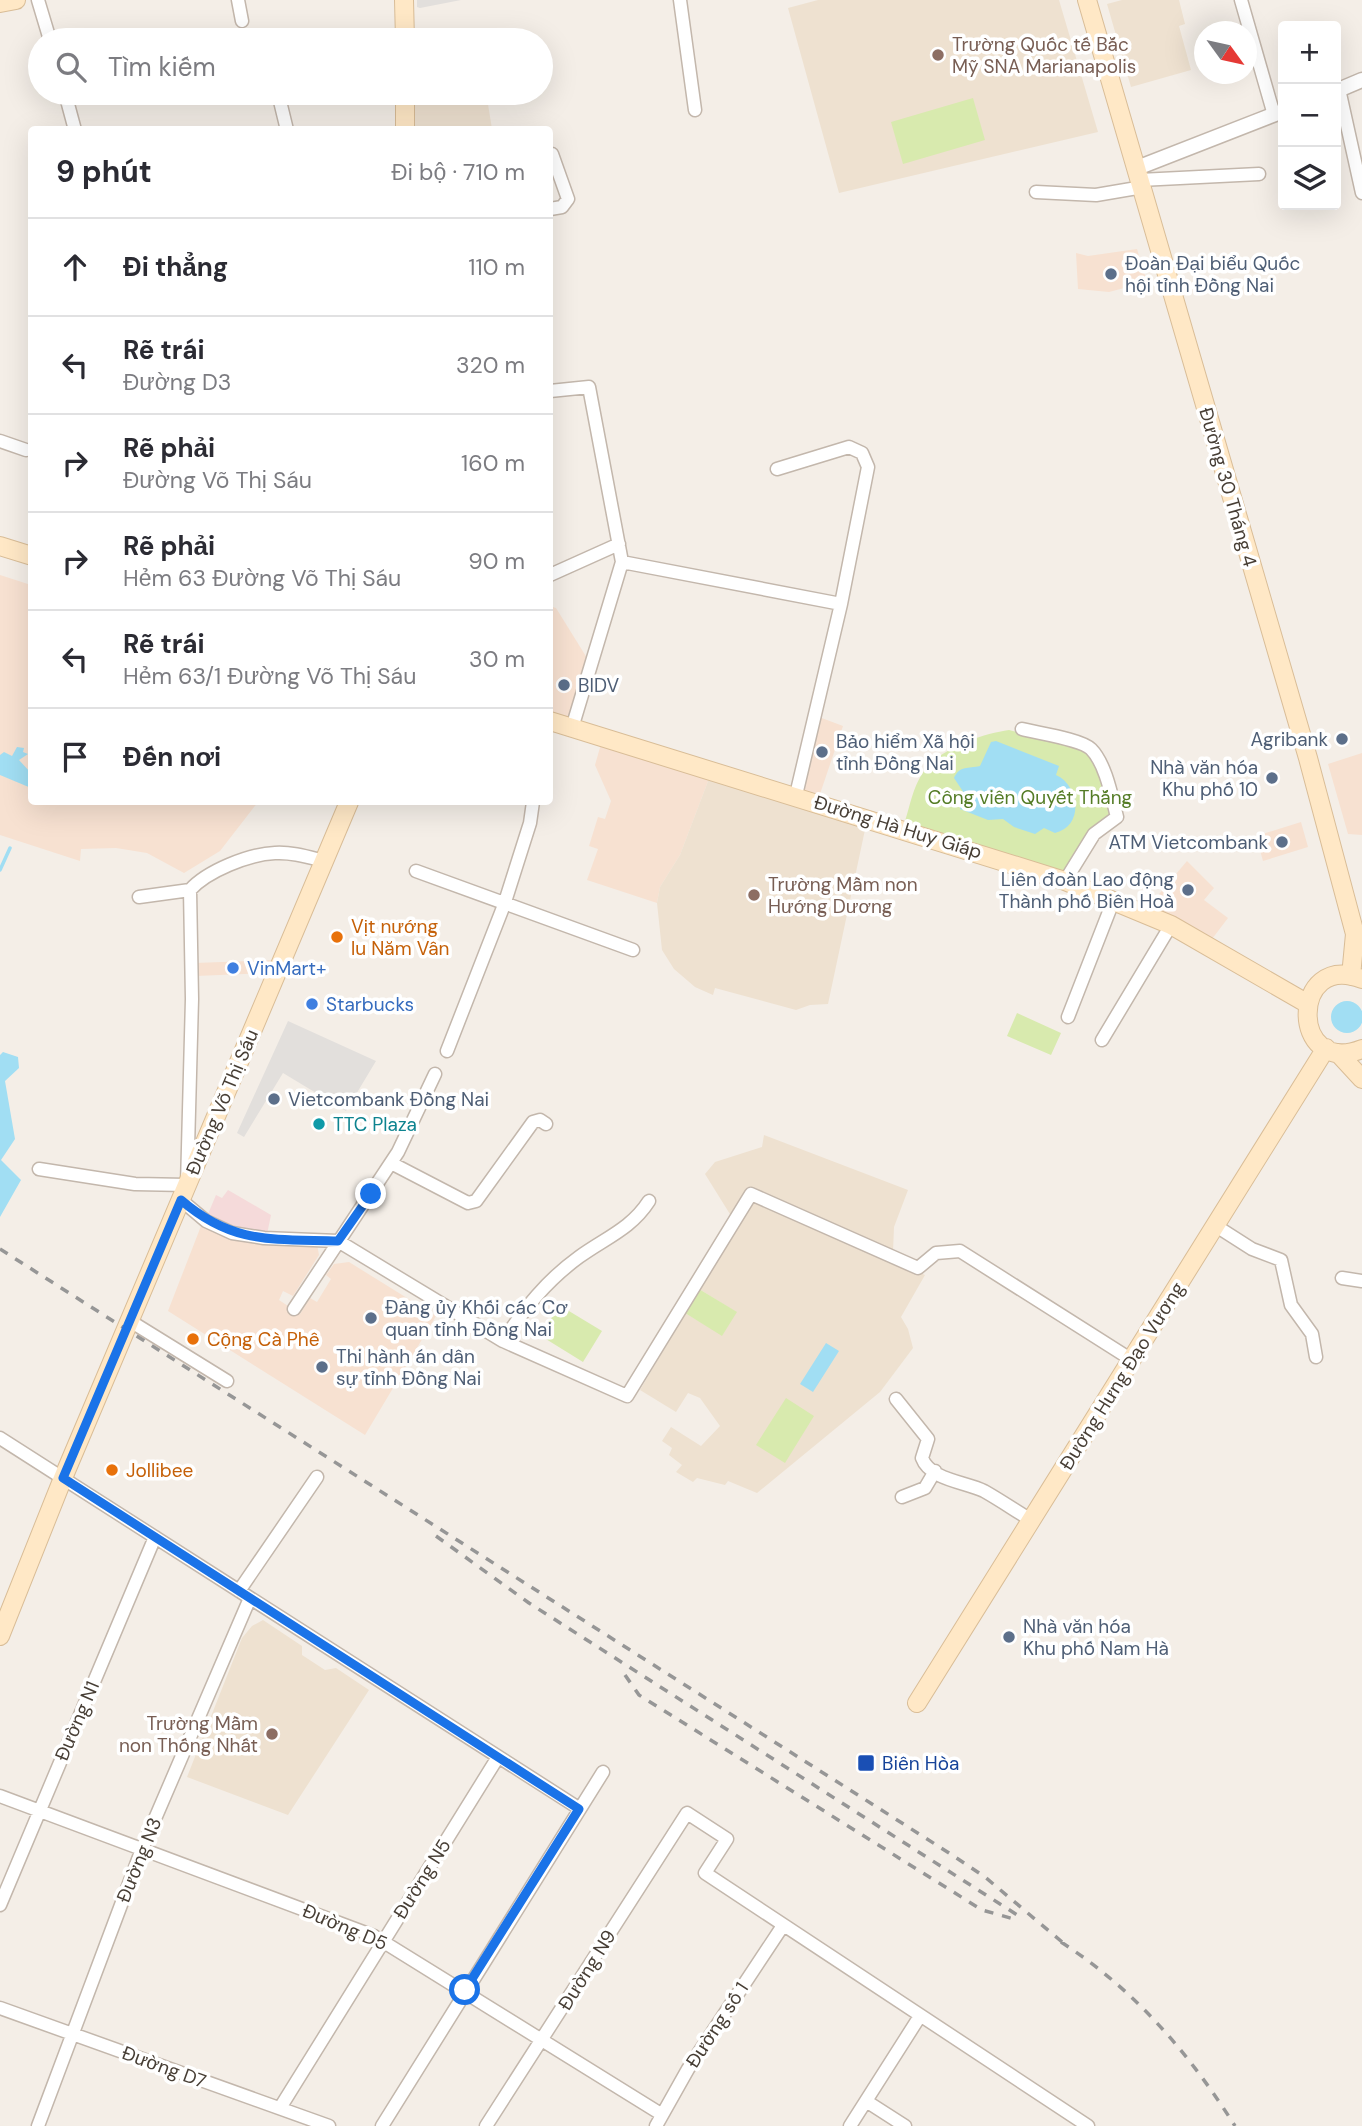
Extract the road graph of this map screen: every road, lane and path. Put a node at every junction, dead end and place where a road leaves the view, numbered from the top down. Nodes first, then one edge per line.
1 (16, 0) edge
2 (38, 0) edge
3 (238, 0) edge
4 (404, 0) edge
5 (680, 0) edge
6 (1087, 0) edge
7 (1241, 0) edge
8 (0, 3) edge
9 (242, 22) dead end
10 (46, 28) edge
11 (405, 28) edge
12 (1362, 80) edge
13 (1341, 89) edge
14 (1341, 103) edge
15 (68, 105) edge
16 (281, 105) edge
17 (405, 105) edge
18 (695, 110) dead end
19 (1278, 110) edge
20 (1278, 113) edge
21 (74, 126) edge
22 (286, 126) edge
23 (405, 126) edge
24 (553, 157) edge
25 (1259, 174) dead end
26 (1140, 178) junction
27 (1036, 192) dead end
28 (1362, 193) edge
29 (553, 208) edge
30 (553, 391) edge
31 (0, 441) edge
32 (26, 450) dead end
33 (777, 469) dead end
34 (619, 544) junction
35 (0, 546) edge
36 (28, 555) edge
37 (622, 562) junction
38 (553, 574) edge
39 (841, 604) junction
40 (553, 722) edge
41 (572, 728) junction
42 (1022, 729) dead end
43 (796, 795) junction
44 (348, 805) edge
45 (533, 805) edge
46 (324, 861) junction
47 (416, 872) dead end
48 (1065, 880) junction
49 (190, 890) junction
50 (139, 897) dead end
51 (1115, 899) junction
52 (503, 905) junction
53 (1171, 925) junction
54 (633, 950) dead end
55 (1357, 977) edge
56 (1308, 1004) junction
57 (1069, 1017) dead end
58 (1102, 1040) dead end
59 (1362, 1049) edge
60 (447, 1051) dead end
61 (1332, 1051) junction
62 (435, 1074) dead end
63 (1362, 1079) edge
64 (546, 1124) dead end
65 (391, 1163) junction
66 (39, 1169) dead end
67 (184, 1193) junction
68 (649, 1201) dead end
69 (1216, 1226) junction
70 (338, 1241) junction
71 (1342, 1278) dead end
72 (1362, 1281) edge
73 (294, 1310) dead end
74 (130, 1321) junction
75 (503, 1341) junction
76 (1316, 1357) dead end
77 (1132, 1360) junction
78 (227, 1381) dead end
79 (897, 1399) dead end
80 (0, 1438) edge
81 (935, 1471) junction
82 (317, 1477) dead end
83 (63, 1478) junction
84 (902, 1497) dead end
85 (1031, 1520) junction
86 (155, 1537) junction
87 (245, 1594) junction
88 (0, 1636) edge
89 (917, 1703) dead end
90 (498, 1757) junction
91 (603, 1772) dead end
92 (0, 1796) edge
93 (579, 1809) junction
94 (40, 1811) junction
95 (142, 1849) junction
96 (0, 1905) edge
97 (782, 1927) junction
98 (383, 1941) junction
99 (465, 1990) junction
100 (0, 2008) edge
101 (920, 2017) junction
102 (72, 2034) junction
103 (543, 2039) junction
104 (866, 2101) junction
105 (280, 2108) junction
106 (662, 2114) junction
107 (1086, 2125) edge
108 (38, 2126) edge
109 (329, 2126) edge
110 (382, 2126) edge
111 (486, 2126) edge
112 (656, 2126) edge
113 (850, 2126) edge
114 (905, 2126) edge

1 - 8 main road
2 - 10 street
3 - 9 street
4 - 11 main road
5 - 18 street
6 - 26 main road, Đường 30 Tháng 4
7 - 19 street
12 - 13 street
14 - 28 street
15 - 21 street
16 - 22 street
17 - 23 main road
20 - 26 street
24 - 29 street
25 - 26 street
26 - 27 street
26 - 55 main road, Đường 30 Tháng 4
30 - 34 street
31 - 32 street
33 - 39 street
34 - 37 street
34 - 38 street
35 - 36 main road
37 - 39 street
37 - 41 street
39 - 43 street
40 - 41 main road, Đường Hà Huy Giáp
41 - 43 main road, Đường Hà Huy Giáp
42 - 48 street
43 - 48 main road, Đường Hà Huy Giáp
44 - 46 main road, Đường Võ Thị Sáu
45 - 52 street
46 - 49 street
46 - 67 main road, Đường Võ Thị Sáu
47 - 52 street
48 - 51 main road, Đường Hà Huy Giáp
49 - 50 street
49 - 67 street
51 - 53 main road, Đường Hà Huy Giáp
51 - 57 street
52 - 54 street
52 - 60 street
53 - 56 main road, Đường Hà Huy Giáp
53 - 58 street
55 - 56 main road
56 - 61 main road
59 - 61 main road
61 - 63 main road
61 - 69 main road, Đường Hưng Đạo Vương
62 - 65 street
64 - 65 street
65 - 70 street
66 - 67 street
67 - 70 street
67 - 74 main road, Đường Võ Thị Sáu
68 - 75 street
69 - 76 street
69 - 77 main road, Đường Hưng Đạo Vương
70 - 73 street
70 - 75 street
71 - 72 street
74 - 78 street
74 - 83 main road, Đường Võ Thị Sáu
75 - 77 street
77 - 85 main road, Đường Hưng Đạo Vương
79 - 81 street
80 - 83 street
81 - 84 street
81 - 85 street
82 - 87 street, Đường N3
83 - 86 street
83 - 88 main road, Đường Võ Thị Sáu
85 - 89 main road, Đường Hưng Đạo Vương
86 - 87 street
86 - 94 street, Đường N1
87 - 90 street
87 - 95 street, Đường N3
90 - 93 street
90 - 98 street, Đường N5
91 - 93 street
92 - 94 street, Đường D5
93 - 99 street
94 - 95 street, Đường D5
94 - 96 street, Đường N1
95 - 98 street, Đường D5
95 - 102 street, Đường N3
97 - 101 street
97 - 103 street, Đường N9
97 - 106 street, Đường số 1
98 - 99 street, Đường D5
98 - 105 street, Đường N5
99 - 103 street, Đường D5
99 - 110 street
100 - 102 street, Đường D7
101 - 104 street
101 - 107 street
102 - 105 street, Đường D7
102 - 108 street, Đường N3
103 - 106 street, Đường D5
103 - 111 street, Đường N9
104 - 113 street
104 - 114 street
105 - 109 street, Đường D7
106 - 112 street, Đường số 1

